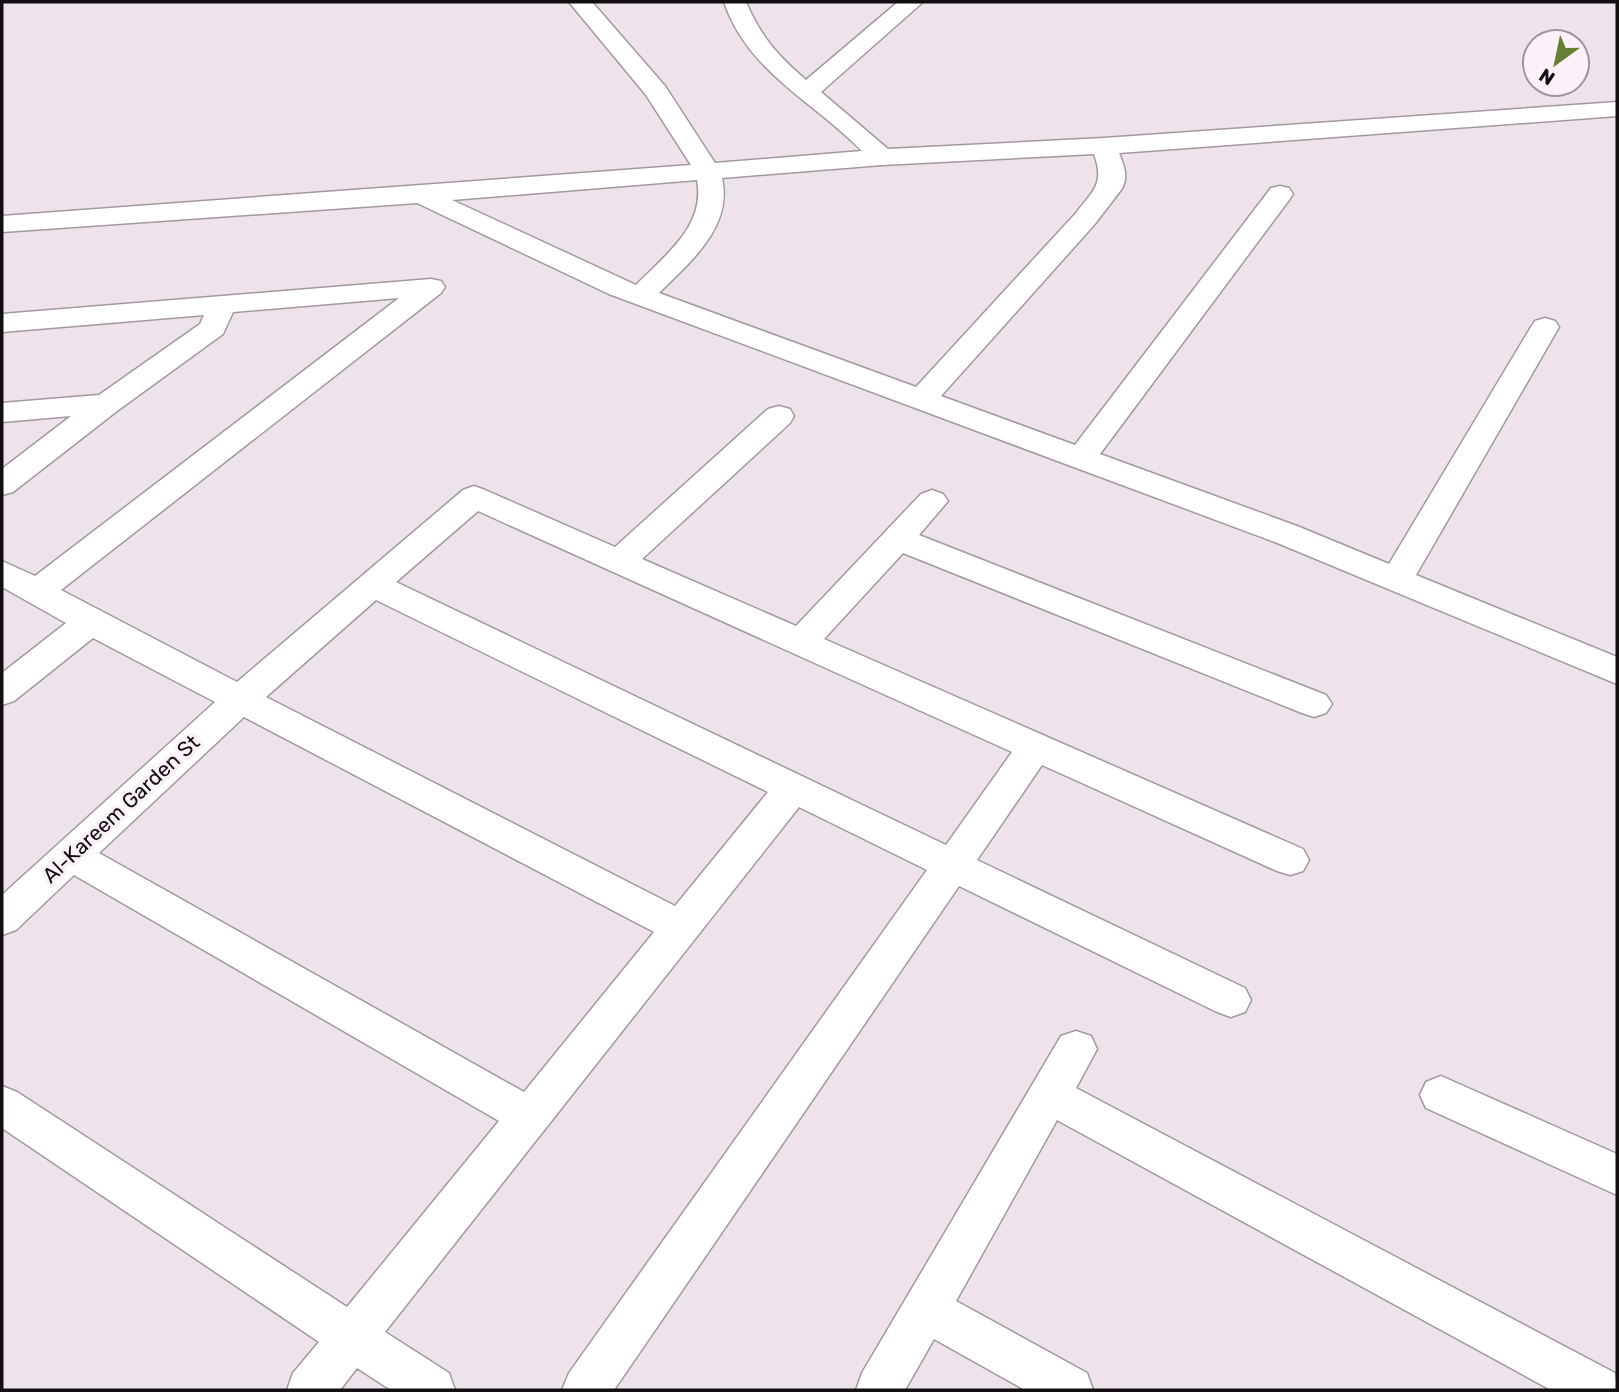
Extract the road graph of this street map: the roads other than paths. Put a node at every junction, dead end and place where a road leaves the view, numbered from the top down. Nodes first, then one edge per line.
1 (580, 2) edge
2 (736, 2) edge
3 (912, 2) edge
4 (806, 92) junction
5 (1617, 109) edge
6 (1104, 146) junction
7 (882, 157) junction
8 (708, 172) junction
9 (1280, 194) dead end
10 (420, 195) junction
11 (2, 224) edge
12 (641, 296) junction
13 (222, 304) junction
14 (2, 323) edge
15 (1545, 327) dead end
16 (922, 398) junction
17 (106, 404) junction
18 (2, 412) edge
19 (779, 416) dead end
20 (1081, 458) junction
21 (2, 485) edge
22 (932, 501) dead end
23 (897, 538) junction
24 (618, 562) junction
25 (2, 572) edge
26 (1396, 580) junction
27 (373, 585) junction
28 (38, 591) junction
29 (90, 622) junction
30 (800, 643) junction
31 (1617, 671) edge
32 (2, 692) edge
33 (241, 699) junction
34 (1314, 704) dead end
35 (1034, 748) junction
36 (793, 788) junction
37 (71, 855) junction
38 (1290, 860) dead end
39 (954, 866) junction
40 (2, 919) edge
41 (682, 929) junction
42 (1231, 1000) dead end
43 (1076, 1049) dead end
44 (1050, 1095) junction
45 (1441, 1095) dead end
46 (2, 1105) edge
47 (530, 1117) junction
48 (1617, 1175) edge
49 (926, 1310) junction
50 (352, 1337) junction
51 (310, 1390) edge
52 (432, 1390) edge
53 (586, 1390) edge
54 (879, 1390) edge
55 (1070, 1390) edge
56 (1598, 1390) edge

1 - 8 street
2 - 4 street
3 - 4 street
4 - 7 street
5 - 6 street
6 - 7 street
6 - 16 street
7 - 8 street
8 - 10 street
8 - 12 street
9 - 20 street
10 - 11 street
10 - 12 street
12 - 16 street
13 - 14 street
13 - 17 street
13 - 28 street
15 - 26 street
16 - 20 street
17 - 18 street
17 - 21 street
19 - 24 street
20 - 26 street
22 - 23 street
23 - 30 street
23 - 34 street
24 - 27 street, Al-Kareem Garden St
24 - 30 street
25 - 28 street
26 - 31 street
27 - 33 street, Al-Kareem Garden St
27 - 36 street
28 - 29 street
29 - 32 street
29 - 33 street
30 - 35 street
33 - 37 street, Al-Kareem Garden St
33 - 41 street
35 - 38 street
35 - 39 street
36 - 39 street
36 - 41 street
37 - 40 street, Al-Kareem Garden St
37 - 47 street
39 - 42 street
39 - 53 street
41 - 47 street
43 - 44 street
44 - 49 street
44 - 56 street
45 - 48 street
46 - 50 street
47 - 50 street
49 - 54 street
49 - 55 street
50 - 51 street
50 - 52 street

